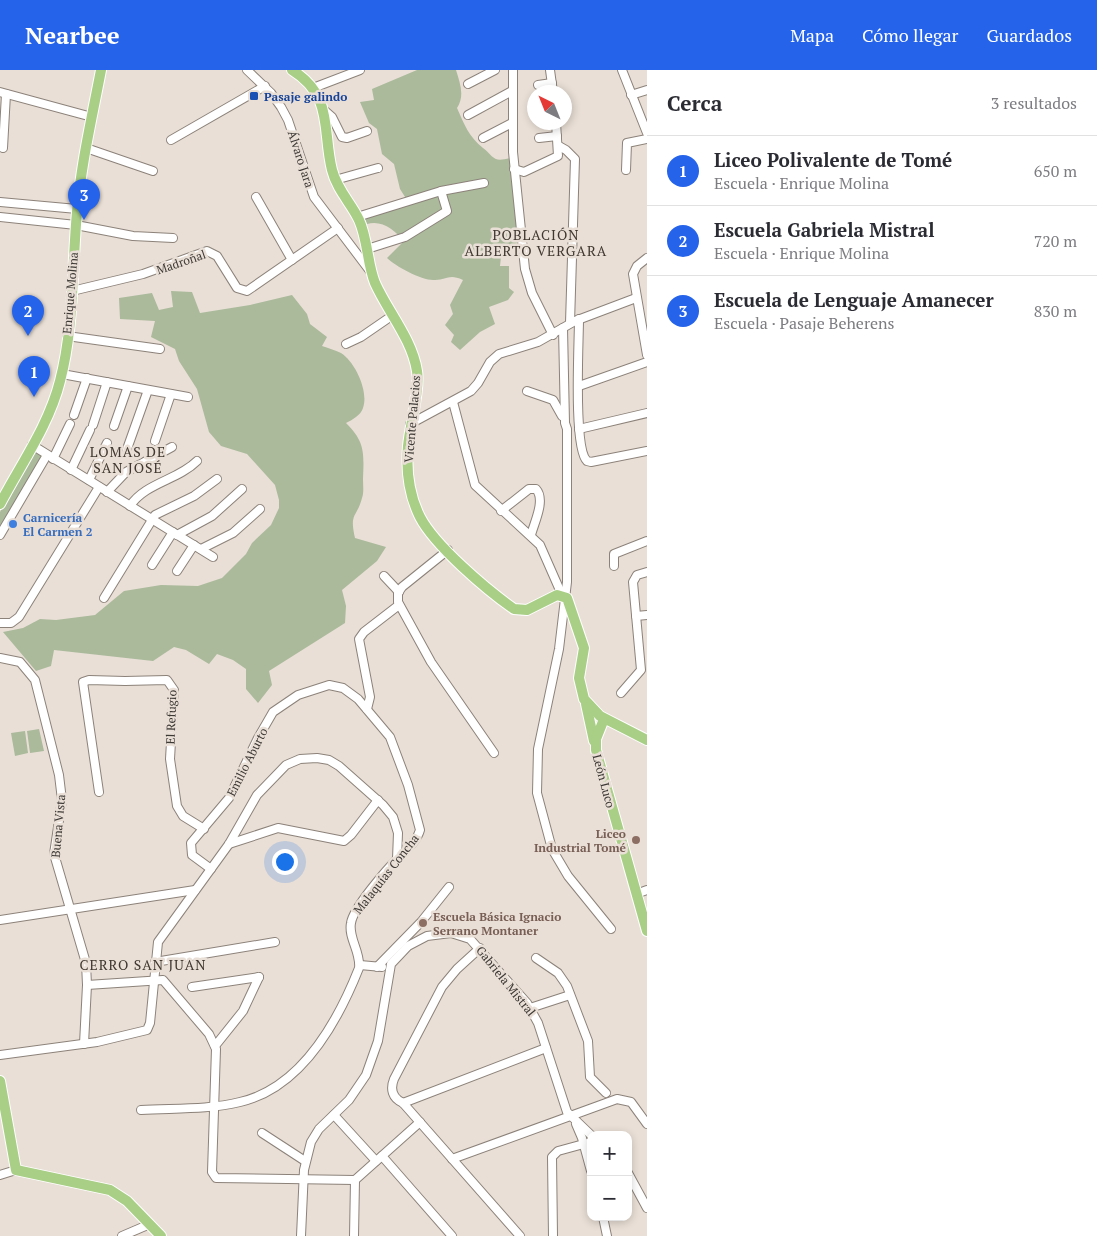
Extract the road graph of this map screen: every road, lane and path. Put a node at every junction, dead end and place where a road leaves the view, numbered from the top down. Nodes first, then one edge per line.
1 (101, 70) edge
2 (247, 70) edge
3 (292, 70) edge
4 (360, 70) edge
5 (495, 70) edge
6 (513, 70) edge
7 (550, 70) edge
8 (622, 70) edge
9 (350, 72) edge
10 (552, 83) joint
11 (468, 84) dead end
12 (538, 85) dead end
13 (265, 86) junction
14 (313, 88) junction
15 (647, 90) edge
16 (512, 91) junction
17 (3, 93) edge
18 (632, 95) junction
19 (324, 110) junction
20 (468, 115) dead end
21 (92, 117) junction
22 (512, 123) junction
23 (557, 130) edge
24 (367, 131) dead end
25 (647, 133) edge
26 (558, 136) junction
27 (484, 138) dead end
28 (539, 138) dead end
29 (647, 139) edge
30 (171, 140) dead end
31 (559, 146) junction
32 (3, 148) dead end
33 (86, 148) junction
34 (378, 168) dead end
35 (514, 169) junction
36 (626, 170) dead end
37 (153, 171) dead end
38 (335, 180) junction
39 (484, 183) dead end
40 (441, 191) junction
41 (256, 198) dead end
42 (0, 202) edge
43 (77, 209) junction
44 (357, 217) junction
45 (0, 218) edge
46 (76, 224) junction
47 (338, 228) junction
48 (173, 238) dead end
49 (367, 249) junction
50 (647, 258) edge
51 (292, 260) junction
52 (372, 274) junction
53 (72, 291) junction
54 (636, 298) junction
55 (393, 316) junction
56 (579, 319) junction
57 (570, 323) junction
58 (563, 328) junction
59 (552, 335) junction
60 (67, 336) junction
61 (346, 344) dead end
62 (160, 350) dead end
63 (647, 355) edge
64 (647, 362) edge
65 (62, 374) junction
66 (87, 378) junction
67 (107, 382) junction
68 (128, 386) junction
69 (579, 386) junction
70 (148, 390) junction
71 (527, 391) dead end
72 (171, 394) junction
73 (188, 397) dead end
74 (453, 402) junction
75 (647, 413) edge
76 (74, 415) dead end
77 (70, 424) dead end
78 (410, 424) junction
79 (114, 426) dead end
80 (566, 426) junction
81 (579, 429) junction
82 (155, 441) dead end
83 (107, 443) dead end
84 (32, 446) junction
85 (172, 446) dead end
86 (127, 449) dead end
87 (647, 451) edge
88 (50, 457) junction
89 (197, 461) dead end
90 (71, 470) junction
91 (217, 479) dead end
92 (89, 480) junction
93 (99, 487) junction
94 (4, 488) edge
95 (242, 490) dead end
96 (107, 492) junction
97 (0, 504) edge
98 (130, 506) junction
99 (260, 509) dead end
100 (501, 510) junction
101 (152, 519) junction
102 (175, 534) junction
103 (0, 535) edge
104 (531, 535) junction
105 (647, 541) edge
106 (198, 547) junction
107 (448, 550) junction
108 (213, 557) dead end
109 (152, 565) dead end
110 (614, 566) dead end
111 (177, 571) dead end
112 (647, 572) edge
113 (384, 576) dead end
114 (399, 592) junction
115 (564, 596) junction
116 (104, 598) dead end
117 (399, 605) junction
118 (647, 615) edge
119 (636, 616) junction
120 (0, 623) edge
121 (0, 658) edge
122 (644, 672) edge
123 (622, 693) dead end
124 (584, 698) junction
125 (367, 709) junction
126 (604, 719) junction
127 (647, 740) edge
128 (595, 744) junction
129 (494, 753) dead end
130 (99, 792) dead end
131 (378, 800) junction
132 (204, 829) junction
133 (229, 844) junction
134 (397, 859) junction
135 (211, 869) junction
136 (449, 887) dead end
137 (195, 890) junction
138 (647, 890) edge
139 (636, 894) junction
140 (69, 909) junction
141 (0, 920) edge
142 (612, 930) dead end
143 (647, 931) edge
144 (275, 942) dead end
145 (480, 948) junction
146 (391, 957) junction
147 (536, 958) dead end
148 (155, 962) junction
149 (360, 965) junction
150 (377, 967) junction
151 (389, 968) junction
152 (154, 980) junction
153 (87, 985) junction
154 (192, 987) dead end
155 (570, 994) junction
156 (530, 1008) junction
157 (84, 1044) junction
158 (216, 1046) junction
159 (546, 1048) junction
160 (0, 1056) edge
161 (0, 1081) edge
162 (606, 1093) dead end
163 (1, 1096) edge
164 (403, 1103) junction
165 (215, 1105) junction
166 (141, 1110) dead end
167 (334, 1115) junction
168 (572, 1118) junction
169 (420, 1122) junction
170 (647, 1124) edge
171 (587, 1131) edge
172 (262, 1133) dead end
173 (587, 1143) edge
174 (379, 1159) junction
175 (452, 1159) junction
176 (305, 1161) junction
177 (16, 1170) junction
178 (0, 1175) edge
179 (629, 1176) edge
180 (303, 1180) junction
181 (355, 1180) junction
182 (647, 1208) edge
183 (604, 1221) edge
184 (150, 1224) junction
185 (122, 1236) edge
186 (162, 1236) edge
187 (302, 1236) edge
188 (354, 1236) edge
189 (452, 1236) edge
190 (520, 1236) edge
191 (553, 1236) edge
192 (607, 1236) edge

1 - 21 main road, Enrique Molina
2 - 13 street, Álvaro Jara
3 - 14 main road, Vicente Palacios
4 - 9 street
5 - 11 street
6 - 16 street
7 - 10 street
8 - 18 street
9 - 14 street
10 - 12 street
13 - 30 street
13 - 47 street, Álvaro Jara
14 - 19 main road, Vicente Palacios
15 - 18 street
16 - 20 street
16 - 22 street
17 - 21 street
17 - 32 street
18 - 25 street
19 - 24 street
19 - 38 main road, Vicente Palacios
21 - 33 main road, Enrique Molina
22 - 27 street
22 - 35 street
23 - 26 street
26 - 28 street
26 - 31 street
29 - 36 street
31 - 35 street
31 - 57 street
33 - 37 street
33 - 43 main road, Enrique Molina
34 - 38 street
35 - 59 street
38 - 44 main road, Vicente Palacios
39 - 40 street
40 - 44 street
40 - 49 street
41 - 51 street
42 - 43 street
43 - 46 main road, Enrique Molina
44 - 49 main road, Vicente Palacios
45 - 46 street
46 - 48 street
46 - 53 main road, Enrique Molina
47 - 51 street, Madroñal
47 - 52 street, Álvaro Jara
49 - 52 main road, Vicente Palacios
50 - 54 street
51 - 53 street, Madroñal
52 - 55 main road, Vicente Palacios
53 - 60 main road, Enrique Molina
54 - 56 street
54 - 63 street
55 - 61 street
55 - 78 main road, Vicente Palacios
56 - 57 street
56 - 69 street
57 - 58 street
58 - 59 street
58 - 80 street
59 - 74 street
60 - 62 street
60 - 65 main road, Enrique Molina
64 - 69 street
65 - 66 street
65 - 84 main road, Enrique Molina
66 - 67 street
66 - 76 street
67 - 68 street
67 - 90 street
68 - 70 street
68 - 79 street
69 - 81 street
70 - 72 street
70 - 86 street
71 - 80 street
72 - 73 street
72 - 82 street
74 - 78 street
74 - 100 street
75 - 81 street
77 - 88 street
78 - 107 main road, Vicente Palacios
80 - 115 street
81 - 87 street
83 - 92 street
84 - 88 street
84 - 94 main road, Enrique Molina
85 - 96 street
88 - 90 street
88 - 103 street
89 - 98 street
90 - 92 street
91 - 101 street
92 - 93 street
93 - 96 street
93 - 120 street
94 - 97 main road, Enrique Molina
95 - 102 street
96 - 98 street
98 - 101 street
99 - 106 street
100 - 104 street
100 - 104 street
101 - 102 street
101 - 116 street
102 - 106 street
102 - 109 street
104 - 115 street
105 - 110 street
106 - 108 street
106 - 111 street
107 - 114 street
107 - 115 main road, Vicente Palacios
112 - 119 street
113 - 114 street
114 - 117 street
115 - 124 main road
115 - 142 street
117 - 125 street
117 - 129 street
118 - 119 street
119 - 122 street
121 - 140 street, Buena Vista
122 - 123 street
124 - 126 main road
124 - 128 main road
125 - 132 street, Emilio Aburto
125 - 134 street, Malaquías Concha
126 - 127 main road
126 - 128 main road, León Luco
128 - 139 main road, León Luco
130 - 132 street, El Refugio
131 - 133 street
131 - 133 street
131 - 134 street
132 - 135 street, Emilio Aburto
133 - 135 street
134 - 149 street, Malaquías Concha
135 - 137 street
136 - 146 street
137 - 140 street
137 - 148 street
138 - 139 street
139 - 143 main road, León Luco
140 - 141 street
140 - 153 street, Buena Vista
144 - 148 street
145 - 146 street, Gabriela Mistral
145 - 156 street, Gabriela Mistral
145 - 164 street
146 - 150 street
146 - 151 street, Gabriela Mistral
147 - 155 street
148 - 152 street
149 - 150 street
149 - 165 street
150 - 151 street
151 - 167 street
152 - 153 street
152 - 157 street
152 - 158 street
153 - 157 street, Buena Vista
154 - 158 street
155 - 156 street
155 - 162 street
156 - 159 street, Gabriela Mistral
157 - 160 street
158 - 165 street
159 - 164 street
159 - 168 street, Gabriela Mistral
161 - 163 main road
163 - 177 main road
164 - 169 street
165 - 166 street
165 - 180 street
167 - 174 street
167 - 176 street
168 - 170 street
168 - 171 street
168 - 173 street, Gabriela Mistral
168 - 175 street
169 - 174 street
169 - 175 street
172 - 176 street
173 - 191 street
174 - 181 street
174 - 189 street
175 - 190 street
176 - 180 street
177 - 178 street
177 - 184 main road
179 - 182 street
180 - 181 street
180 - 187 street
181 - 188 street
183 - 192 street
184 - 185 street
184 - 186 main road

